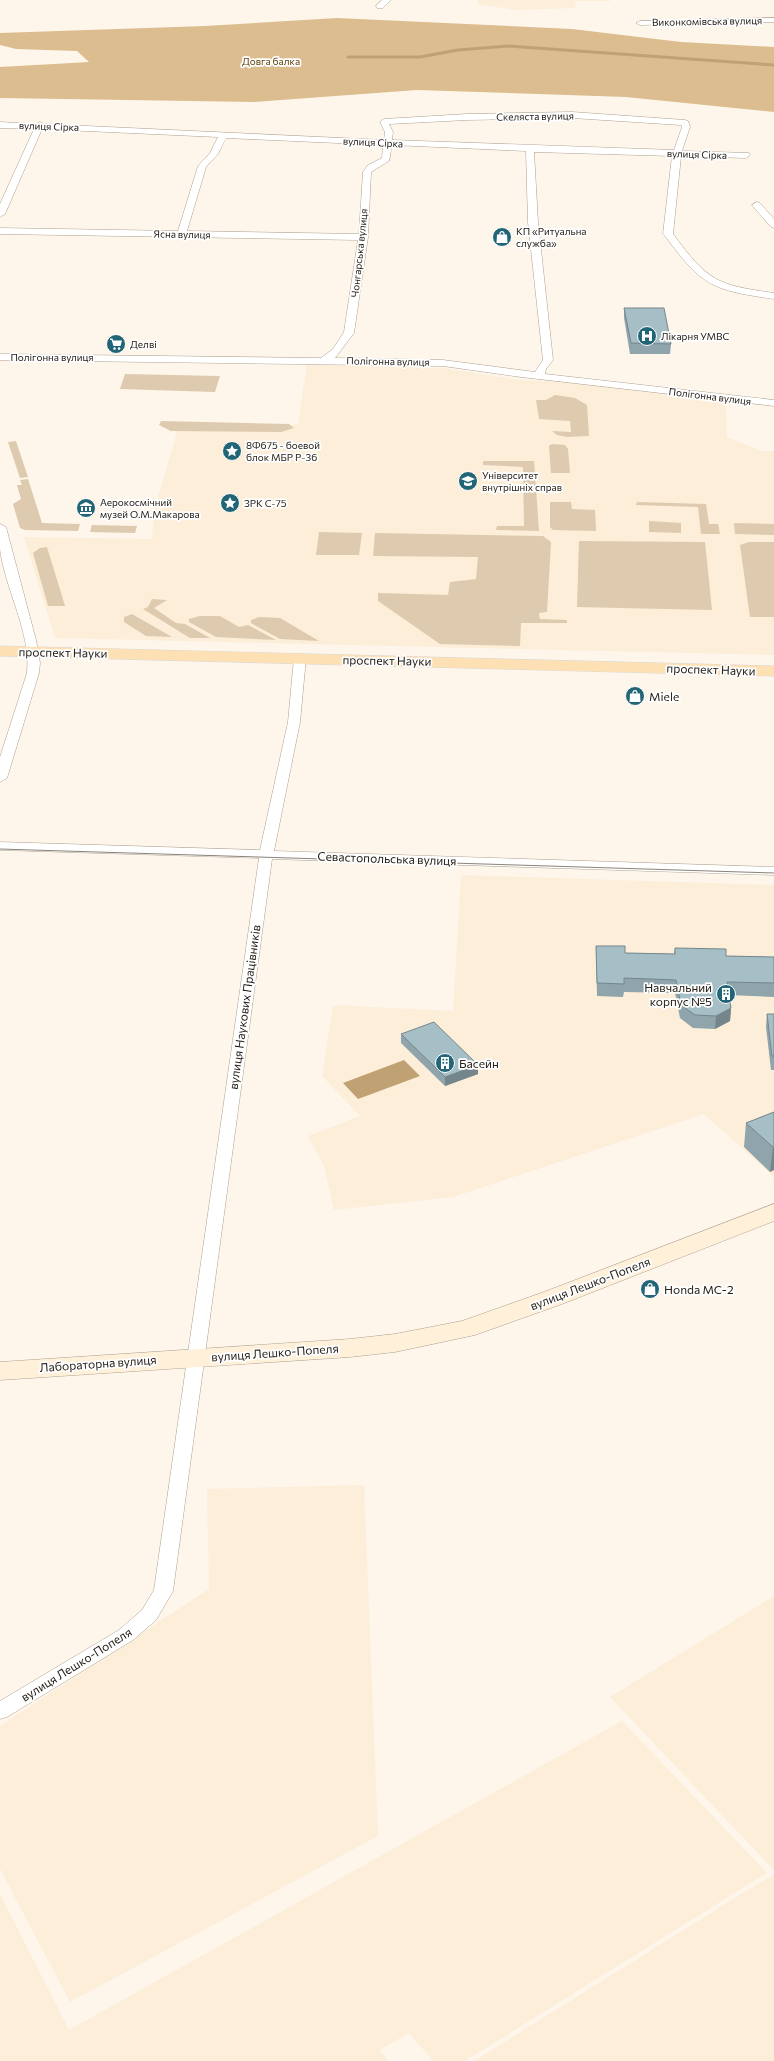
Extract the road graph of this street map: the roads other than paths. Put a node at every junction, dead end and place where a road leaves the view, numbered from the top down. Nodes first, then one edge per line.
1 (387, 0) edge
2 (380, 6) dead end
3 (774, 20) edge
4 (640, 23) dead end
5 (384, 122) joint
6 (0, 125) edge
7 (40, 125) junction
8 (223, 135) junction
9 (387, 142) junction
10 (530, 149) junction
11 (677, 153) junction
12 (746, 155) dead end
13 (756, 205) dead end
14 (0, 214) edge
15 (774, 225) edge
16 (0, 231) edge
17 (182, 234) junction
18 (363, 237) junction
19 (774, 296) edge
20 (0, 357) edge
21 (325, 360) junction
22 (539, 376) junction
23 (774, 403) edge
24 (0, 527) edge
25 (0, 651) edge
26 (32, 651) junction
27 (300, 658) junction
28 (774, 671) edge
29 (0, 778) edge
30 (0, 846) edge
31 (266, 855) junction
32 (774, 871) edge
33 (774, 1212) edge
34 (195, 1357) junction
35 (0, 1371) edge
36 (0, 1711) edge

1 - 2 street
3 - 4 street, Виконкомівська вулиця
5 - 9 street, Чонгарська вулиця
5 - 11 street, Скеляста вулиця
6 - 7 street, вулиця Сірка
7 - 8 street, вулиця Сірка
7 - 14 street
8 - 9 street, вулиця Сірка
8 - 17 street
9 - 10 street, вулиця Сірка
9 - 18 street, Чонгарська вулиця
10 - 11 street, вулиця Сірка
10 - 22 street
11 - 12 street, вулиця Сірка
11 - 19 street
13 - 15 street
16 - 17 street, Ясна вулиця
17 - 18 street, Ясна вулиця
18 - 21 street, Чонгарська вулиця
20 - 21 street, Полігонна вулиця
21 - 22 street, Полігонна вулиця
22 - 23 street, Полігонна вулиця
24 - 26 street
25 - 26 main road, проспект Науки
26 - 27 main road, проспект Науки
26 - 29 street
27 - 28 main road, проспект Науки
27 - 31 street, вулиця Наукових Працівників
30 - 31 street, Севастопольська вулиця
31 - 32 street, Севастопольська вулиця
31 - 34 street, вулиця Наукових Працівників
33 - 34 main road, вулиця Лешко-Попеля
34 - 35 main road, Лабораторна вулиця
34 - 36 street, вулиця Лешко-Попеля

